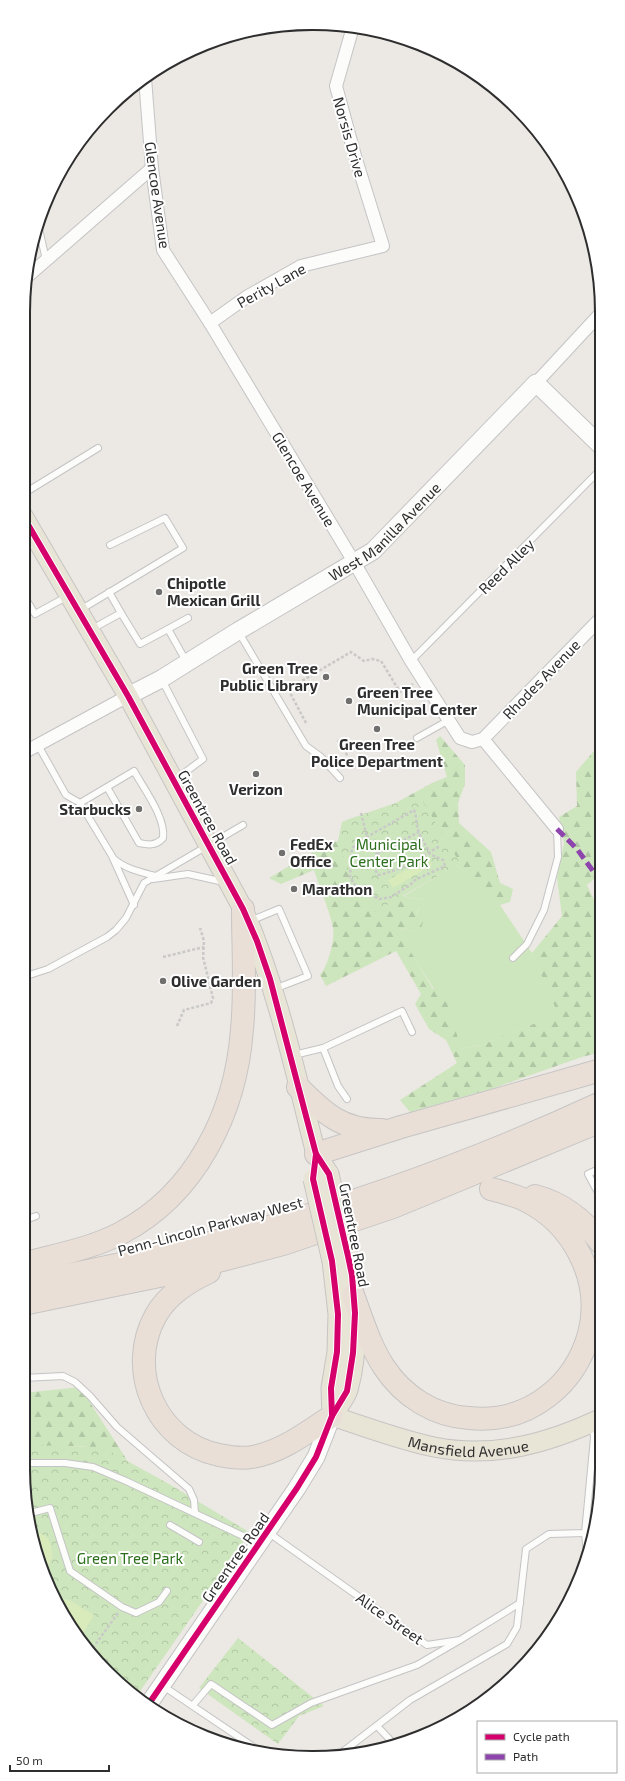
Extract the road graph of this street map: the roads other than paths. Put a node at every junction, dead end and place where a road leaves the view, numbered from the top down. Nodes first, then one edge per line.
1 (351, 32) edge
2 (146, 85) edge
3 (152, 168) junction
4 (41, 236) edge
5 (383, 246) joint
6 (46, 260) junction
7 (33, 272) edge
8 (595, 319) edge
9 (210, 323) junction
10 (536, 383) junction
11 (595, 440) edge
12 (98, 448) dead end
13 (595, 475) edge
14 (30, 490) edge
15 (30, 540) edge
16 (110, 545) dead end
17 (354, 562) junction
18 (109, 592) junction
19 (74, 603) junction
20 (30, 606) edge
21 (121, 613) junction
22 (188, 618) dead end
23 (595, 624) edge
24 (168, 629) junction
25 (90, 630) junction
26 (238, 631) junction
27 (411, 662) junction
28 (187, 663) junction
29 (161, 679) junction
30 (128, 696) junction
31 (449, 720) junction
32 (417, 738) dead end
33 (483, 739) junction
34 (38, 745) junction
35 (30, 749) edge
36 (340, 778) dead end
37 (173, 781) junction
38 (107, 786) junction
39 (80, 803) junction
40 (243, 825) dead end
41 (556, 828) joint
42 (208, 845) junction
43 (112, 856) junction
44 (155, 876) junction
45 (149, 880) junction
46 (229, 883) junction
47 (134, 905) junction
48 (245, 915) junction
49 (513, 958) dead end
50 (30, 975) edge
51 (273, 990) junction
52 (412, 1032) dead end
53 (323, 1048) junction
54 (291, 1056) junction
55 (595, 1072) edge
56 (298, 1087) junction
57 (347, 1099) dead end
58 (595, 1106) edge
59 (595, 1123) edge
60 (401, 1127) junction
61 (316, 1154) junction
62 (595, 1171) edge
63 (595, 1187) edge
64 (491, 1189) junction
65 (393, 1207) junction
66 (36, 1216) dead end
67 (30, 1218) edge
68 (595, 1235) edge
69 (252, 1253) junction
70 (340, 1259) junction
71 (30, 1262) edge
72 (30, 1282) edge
73 (353, 1295) junction
74 (30, 1303) edge
75 (30, 1378) edge
76 (332, 1416) junction
77 (595, 1421) edge
78 (595, 1434) edge
79 (30, 1463) edge
80 (33, 1513) edge
81 (194, 1513) junction
82 (170, 1525) dead end
83 (586, 1533) junction
84 (263, 1538) junction
85 (586, 1538) edge
86 (199, 1542) dead end
87 (167, 1591) dead end
88 (520, 1603) junction
89 (460, 1640) junction
90 (162, 1685) junction
91 (152, 1700) edge
92 (193, 1705) junction
93 (378, 1726) junction
94 (390, 1740) edge
95 (249, 1744) edge
96 (347, 1749) edge

1 - 5 street, Norsis Drive
2 - 3 street, Glencoe Avenue
3 - 6 street
3 - 9 street, Glencoe Avenue
4 - 6 lane
5 - 9 street, Perity Lane
6 - 7 street
8 - 10 street, West Manilla Avenue
9 - 17 street, Glencoe Avenue
10 - 11 street
10 - 17 street, West Manilla Avenue
12 - 14 lane
13 - 27 lane, Reed Alley
15 - 19 main road, Greentree Road
16 - 18 lane
17 - 26 street, West Manilla Avenue
17 - 27 street, Glencoe Avenue
18 - 19 lane
18 - 21 lane
19 - 20 lane
19 - 25 main road, Greentree Road
21 - 24 lane
21 - 25 lane
22 - 24 lane
23 - 33 street, Rhodes Avenue
24 - 28 lane
25 - 30 main road, Greentree Road
26 - 28 street, West Manilla Avenue
26 - 36 lane
27 - 31 street, Glencoe Avenue
28 - 29 street, West Manilla Avenue
29 - 30 street, West Manilla Avenue
29 - 37 lane
30 - 34 street
30 - 37 main road, Greentree Road
31 - 32 lane
31 - 33 street, Glencoe Avenue
33 - 41 street
34 - 35 street
34 - 39 lane
37 - 42 main road, Greentree Road
38 - 38 lane
38 - 39 lane
39 - 43 lane
40 - 42 lane
41 - 49 lane
42 - 44 lane
42 - 46 main road, Greentree Road
43 - 44 lane
43 - 47 lane
44 - 45 lane
45 - 46 lane
45 - 47 lane
46 - 48 main road, Greentree Road
47 - 50 lane
48 - 51 main road, Greentree Road
48 - 51 lane
48 - 71 highway
51 - 54 main road, Greentree Road
52 - 53 lane
53 - 54 lane
53 - 57 lane
54 - 56 main road, Greentree Road
55 - 60 highway
56 - 60 highway
56 - 61 main road, Greentree Road
58 - 72 highway, Penn-Lincoln Parkway West
59 - 65 highway
60 - 61 highway
61 - 70 main road, Greentree Road, bridge
62 - 63 lane
64 - 65 highway
64 - 68 highway
64 - 73 highway
65 - 69 highway
66 - 67 lane
69 - 74 highway
69 - 76 highway
70 - 73 main road, Greentree Road
70 - 76 main road, Greentree Road
73 - 76 main road, Greentree Road
75 - 81 lane
76 - 77 main road, Mansfield Avenue
76 - 84 street, Greentree Road
78 - 83 lane
79 - 81 lane, Alice Street
80 - 87 lane
81 - 84 lane, Alice Street
82 - 86 lane
83 - 85 lane
83 - 88 lane
84 - 89 lane, Alice Street
84 - 90 street, Greentree Road
88 - 89 lane, Alice Street
88 - 93 lane
89 - 92 lane
90 - 91 street, Greentree Road
90 - 92 lane
92 - 95 lane
93 - 94 lane
93 - 96 lane

